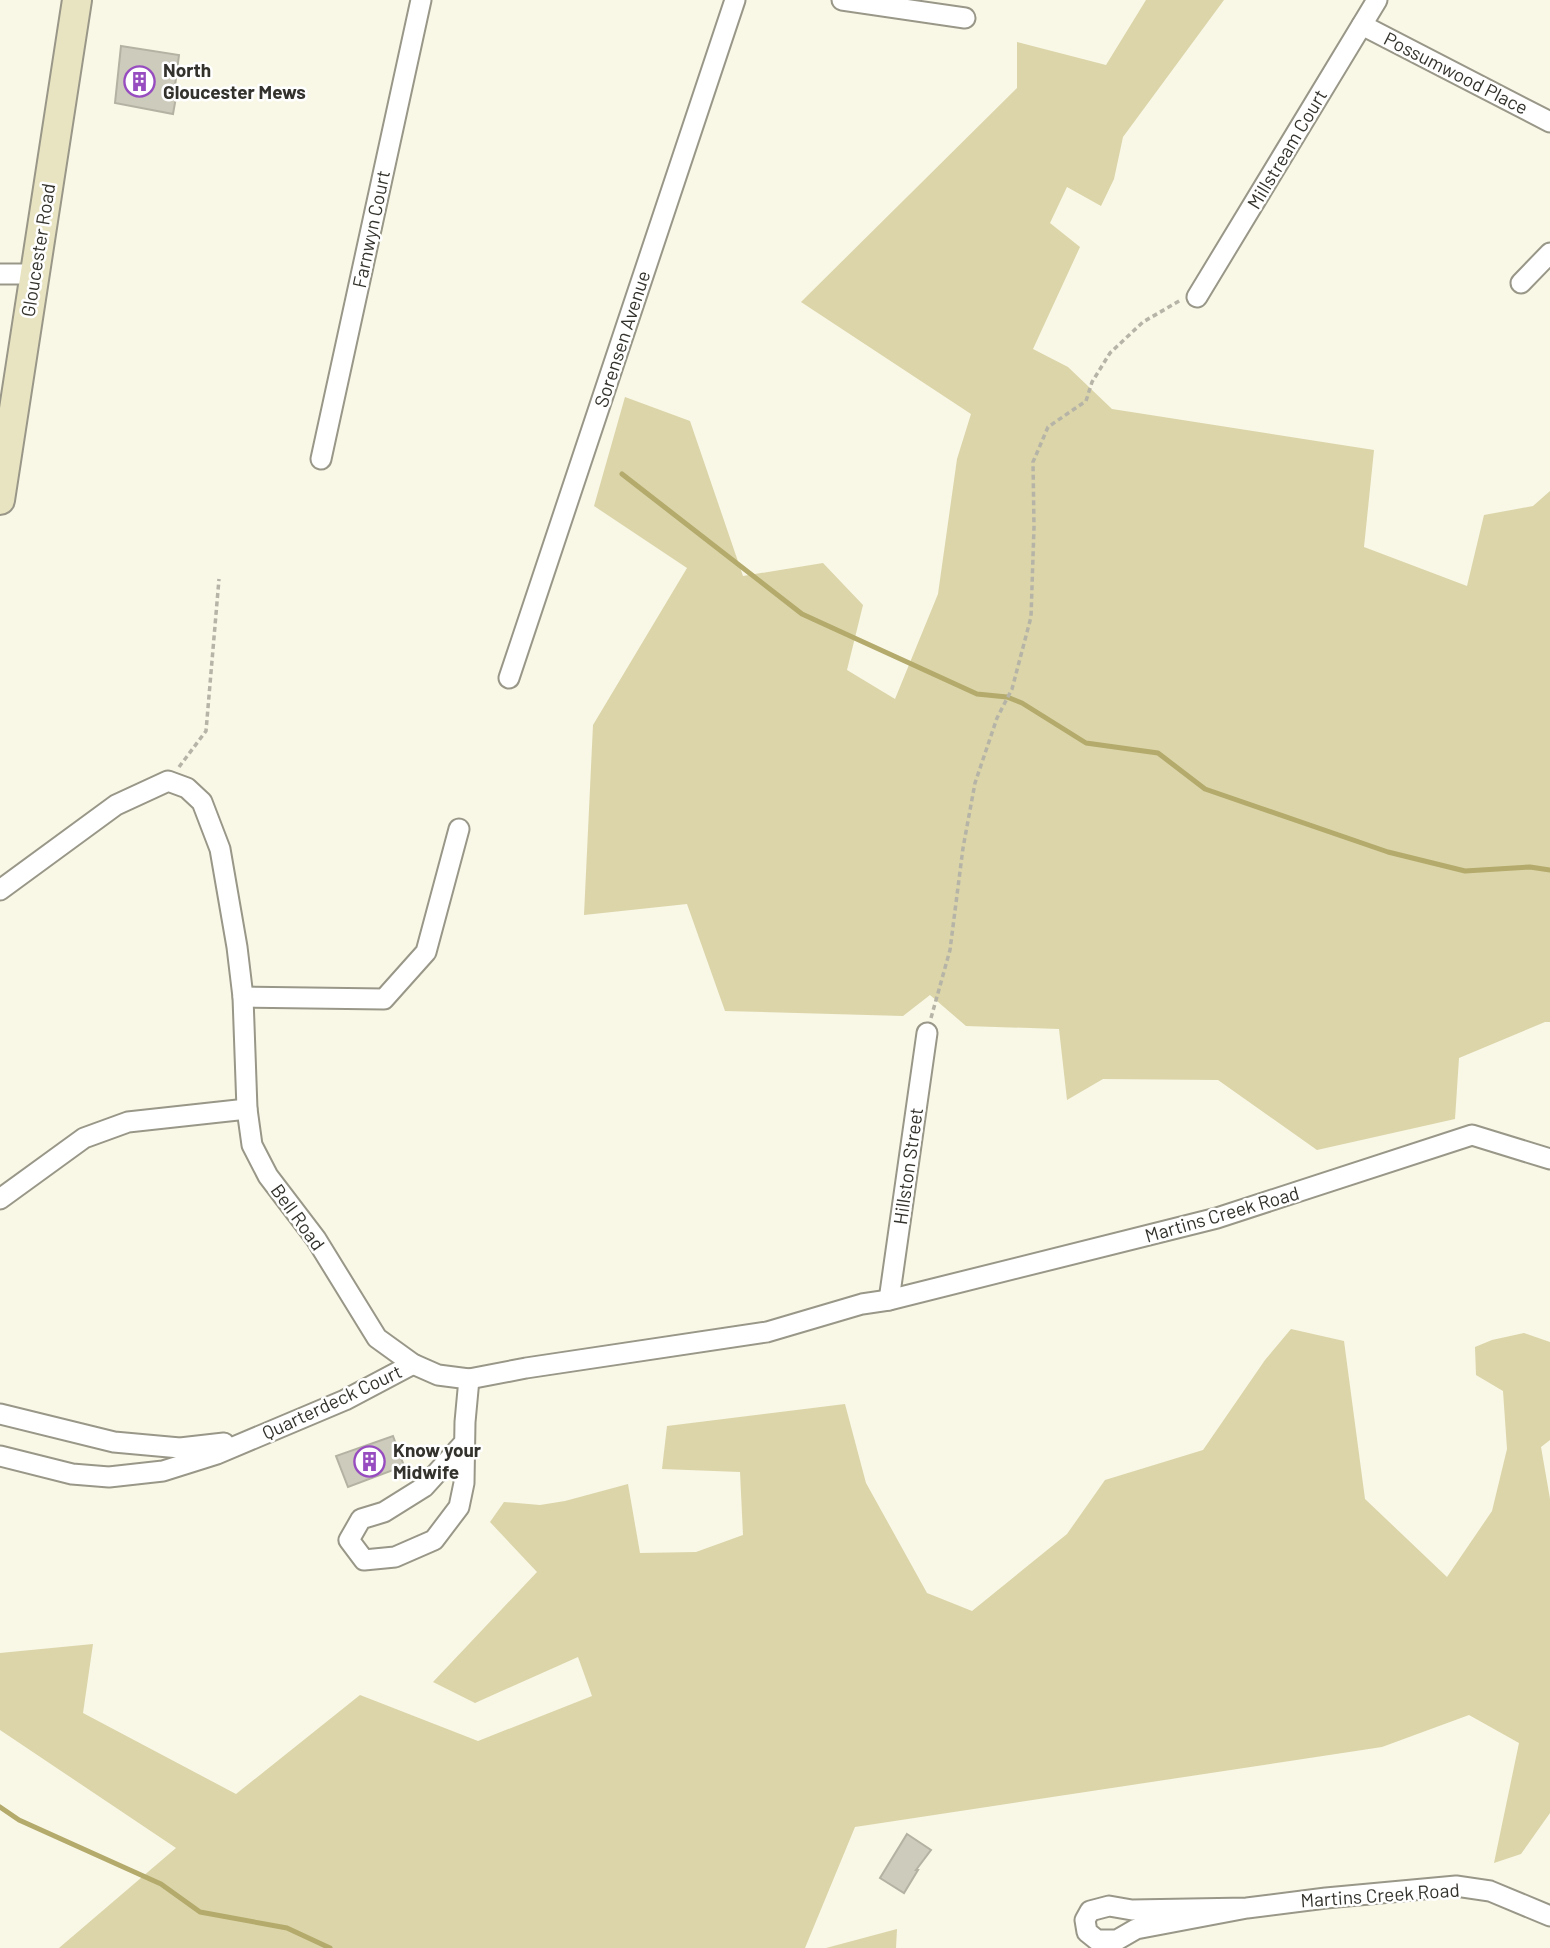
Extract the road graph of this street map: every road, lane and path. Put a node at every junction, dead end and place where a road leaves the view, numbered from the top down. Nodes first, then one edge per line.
1 (77, 0) edge
2 (421, 0) edge
3 (735, 0) edge
4 (842, 0) edge
5 (1377, 0) edge
6 (965, 18) dead end
7 (1362, 24) junction
8 (1550, 122) edge
9 (1550, 254) edge
10 (0, 274) edge
11 (34, 274) junction
12 (1521, 283) dead end
13 (1197, 297) joint
14 (321, 459) dead end
15 (0, 500) edge
16 (219, 579) dead end
17 (509, 678) dead end
18 (168, 781) junction
19 (459, 829) dead end
20 (0, 890) edge
21 (243, 996) junction
22 (927, 1033) joint
23 (247, 1109) junction
24 (1550, 1159) edge
25 (0, 1199) edge
26 (889, 1300) junction
27 (413, 1364) junction
28 (469, 1379) junction
29 (0, 1413) edge
30 (250, 1440) junction
31 (464, 1443) junction
32 (0, 1456) edge
33 (1247, 1908) junction
34 (1550, 1916) edge

1 - 11 main road, Gloucester Road
2 - 14 street, Farnwyn Court
3 - 17 street, Sorensen Avenue
4 - 6 street
5 - 7 street, Millstream Court
7 - 8 street, Possumwood Place
7 - 13 street, Millstream Court
9 - 12 street
10 - 11 street
11 - 15 main road, Gloucester Road
13 - 22 path
16 - 18 path
18 - 20 street
18 - 21 street, Bell Road
19 - 21 street
21 - 23 street, Bell Road
22 - 26 street, Hillston Street
23 - 25 street
23 - 27 street, Bell Road
24 - 26 street, Martins Creek Road
26 - 28 street, Bell Road
27 - 28 street, Bell Road
27 - 30 street, Quarterdeck Court
28 - 31 street
29 - 30 street, Quarterdeck Court
30 - 32 street, Quarterdeck Court
31 - 31 street
33 - 33 street, Martins Creek Road
33 - 34 street, Martins Creek Road

